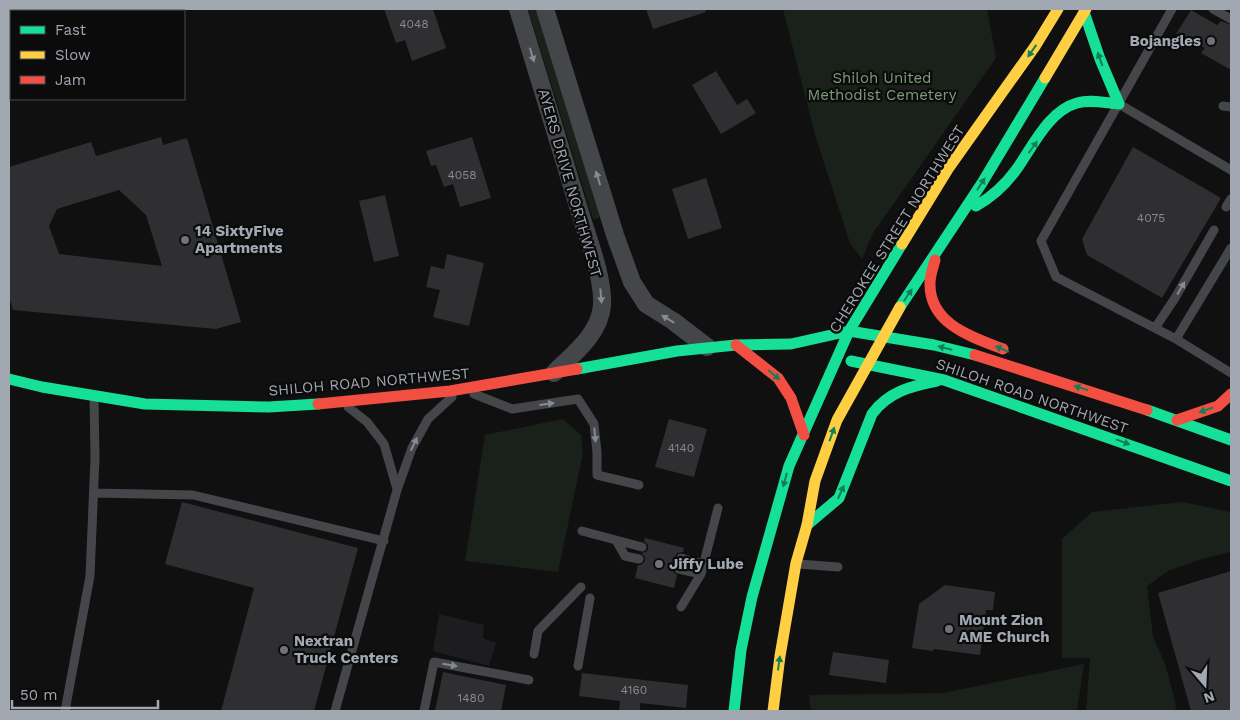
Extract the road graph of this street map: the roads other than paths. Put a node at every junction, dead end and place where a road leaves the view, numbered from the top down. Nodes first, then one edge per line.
1 (518, 9) edge
2 (545, 9) edge
3 (1058, 9) edge
4 (1172, 9) edge
5 (1213, 9) edge
6 (1085, 10) edge
7 (1231, 19) edge
8 (1119, 104) junction
9 (1231, 170) edge
10 (960, 215) junction
11 (1214, 230) dead end
12 (1231, 248) edge
13 (936, 254) junction
14 (1155, 328) junction
15 (849, 330) junction
16 (882, 336) junction
17 (1176, 340) junction
18 (791, 344) junction
19 (736, 345) junction
20 (707, 347) junction
21 (837, 358) junction
22 (867, 364) junction
23 (554, 373) junction
24 (1231, 373) edge
25 (1042, 375) junction
26 (9, 379) edge
27 (944, 380) junction
28 (461, 390) junction
29 (1231, 394) edge
30 (94, 396) junction
31 (341, 403) junction
32 (1177, 420) junction
33 (804, 436) junction
34 (1231, 440) edge
35 (1231, 481) edge
36 (639, 485) dead end
37 (397, 490) junction
38 (94, 493) junction
39 (718, 508) dead end
40 (807, 525) junction
41 (582, 531) dead end
42 (616, 540) junction
43 (384, 541) junction
44 (642, 547) dead end
45 (681, 558) dead end
46 (640, 559) dead end
47 (796, 563) junction
48 (703, 564) junction
49 (838, 567) dead end
50 (678, 569) dead end
51 (701, 574) junction
52 (581, 587) dead end
53 (590, 598) dead end
54 (681, 607) dead end
55 (534, 654) dead end
56 (578, 666) dead end
57 (529, 680) dead end
58 (65, 711) edge
59 (335, 711) edge
60 (424, 711) edge
61 (734, 711) edge
62 (773, 711) edge

1 -> 23 street, AYERS DRIVE NORTHWEST
20 -> 2 street, AYERS DRIVE NORTHWEST
3 -> 15 main road, CHEROKEE STREET NORTHWEST
4 - 8 lane
5 - 7 lane
8 -> 6 main road
10 -> 6 main road
8 - 9 lane
10 -> 8 main road
8 - 14 lane
10 - 13 main road
14 -> 11 lane
12 - 17 lane
16 -> 13 main road
25 -> 13 main road
14 - 17 lane
15 - 16 main road, SHILOH ROAD NORTHWEST
15 - 18 main road, SHILOH ROAD NORTHWEST
15 - 21 main road, CHEROKEE STREET NORTHWEST
16 - 22 main road
25 -> 16 main road, SHILOH ROAD NORTHWEST
17 - 24 lane
18 - 19 main road, SHILOH ROAD NORTHWEST
18 - 21 main road, SHILOH ROAD NORTHWEST
19 - 20 main road, SHILOH ROAD NORTHWEST
19 -> 33 main road
20 - 23 main road, SHILOH ROAD NORTHWEST
21 - 22 main road, SHILOH ROAD NORTHWEST
21 - 33 main road, CHEROKEE STREET NORTHWEST
22 - 27 main road, SHILOH ROAD NORTHWEST
40 -> 22 main road
23 - 28 main road, SHILOH ROAD NORTHWEST
32 -> 25 main road, SHILOH ROAD NORTHWEST
26 - 30 main road, SHILOH ROAD NORTHWEST
27 -> 35 main road, SHILOH ROAD NORTHWEST
40 -> 27 main road
28 - 31 main road, SHILOH ROAD NORTHWEST
28 -> 36 lane
37 -> 28 lane
29 -> 32 main road
30 - 31 main road, SHILOH ROAD NORTHWEST
30 - 38 lane
31 - 37 lane
32 - 34 main road, SHILOH ROAD NORTHWEST
33 -> 61 main road, CHEROKEE STREET NORTHWEST
37 - 43 lane
38 - 43 lane
38 - 58 lane
39 - 48 lane
40 - 47 main road
41 - 42 lane
42 - 44 lane
42 - 46 lane
43 - 59 lane
45 - 48 lane
47 - 49 lane
62 -> 47 main road
48 - 51 lane
50 - 51 lane
51 - 54 lane
52 - 55 lane
53 - 56 lane
60 -> 57 lane

